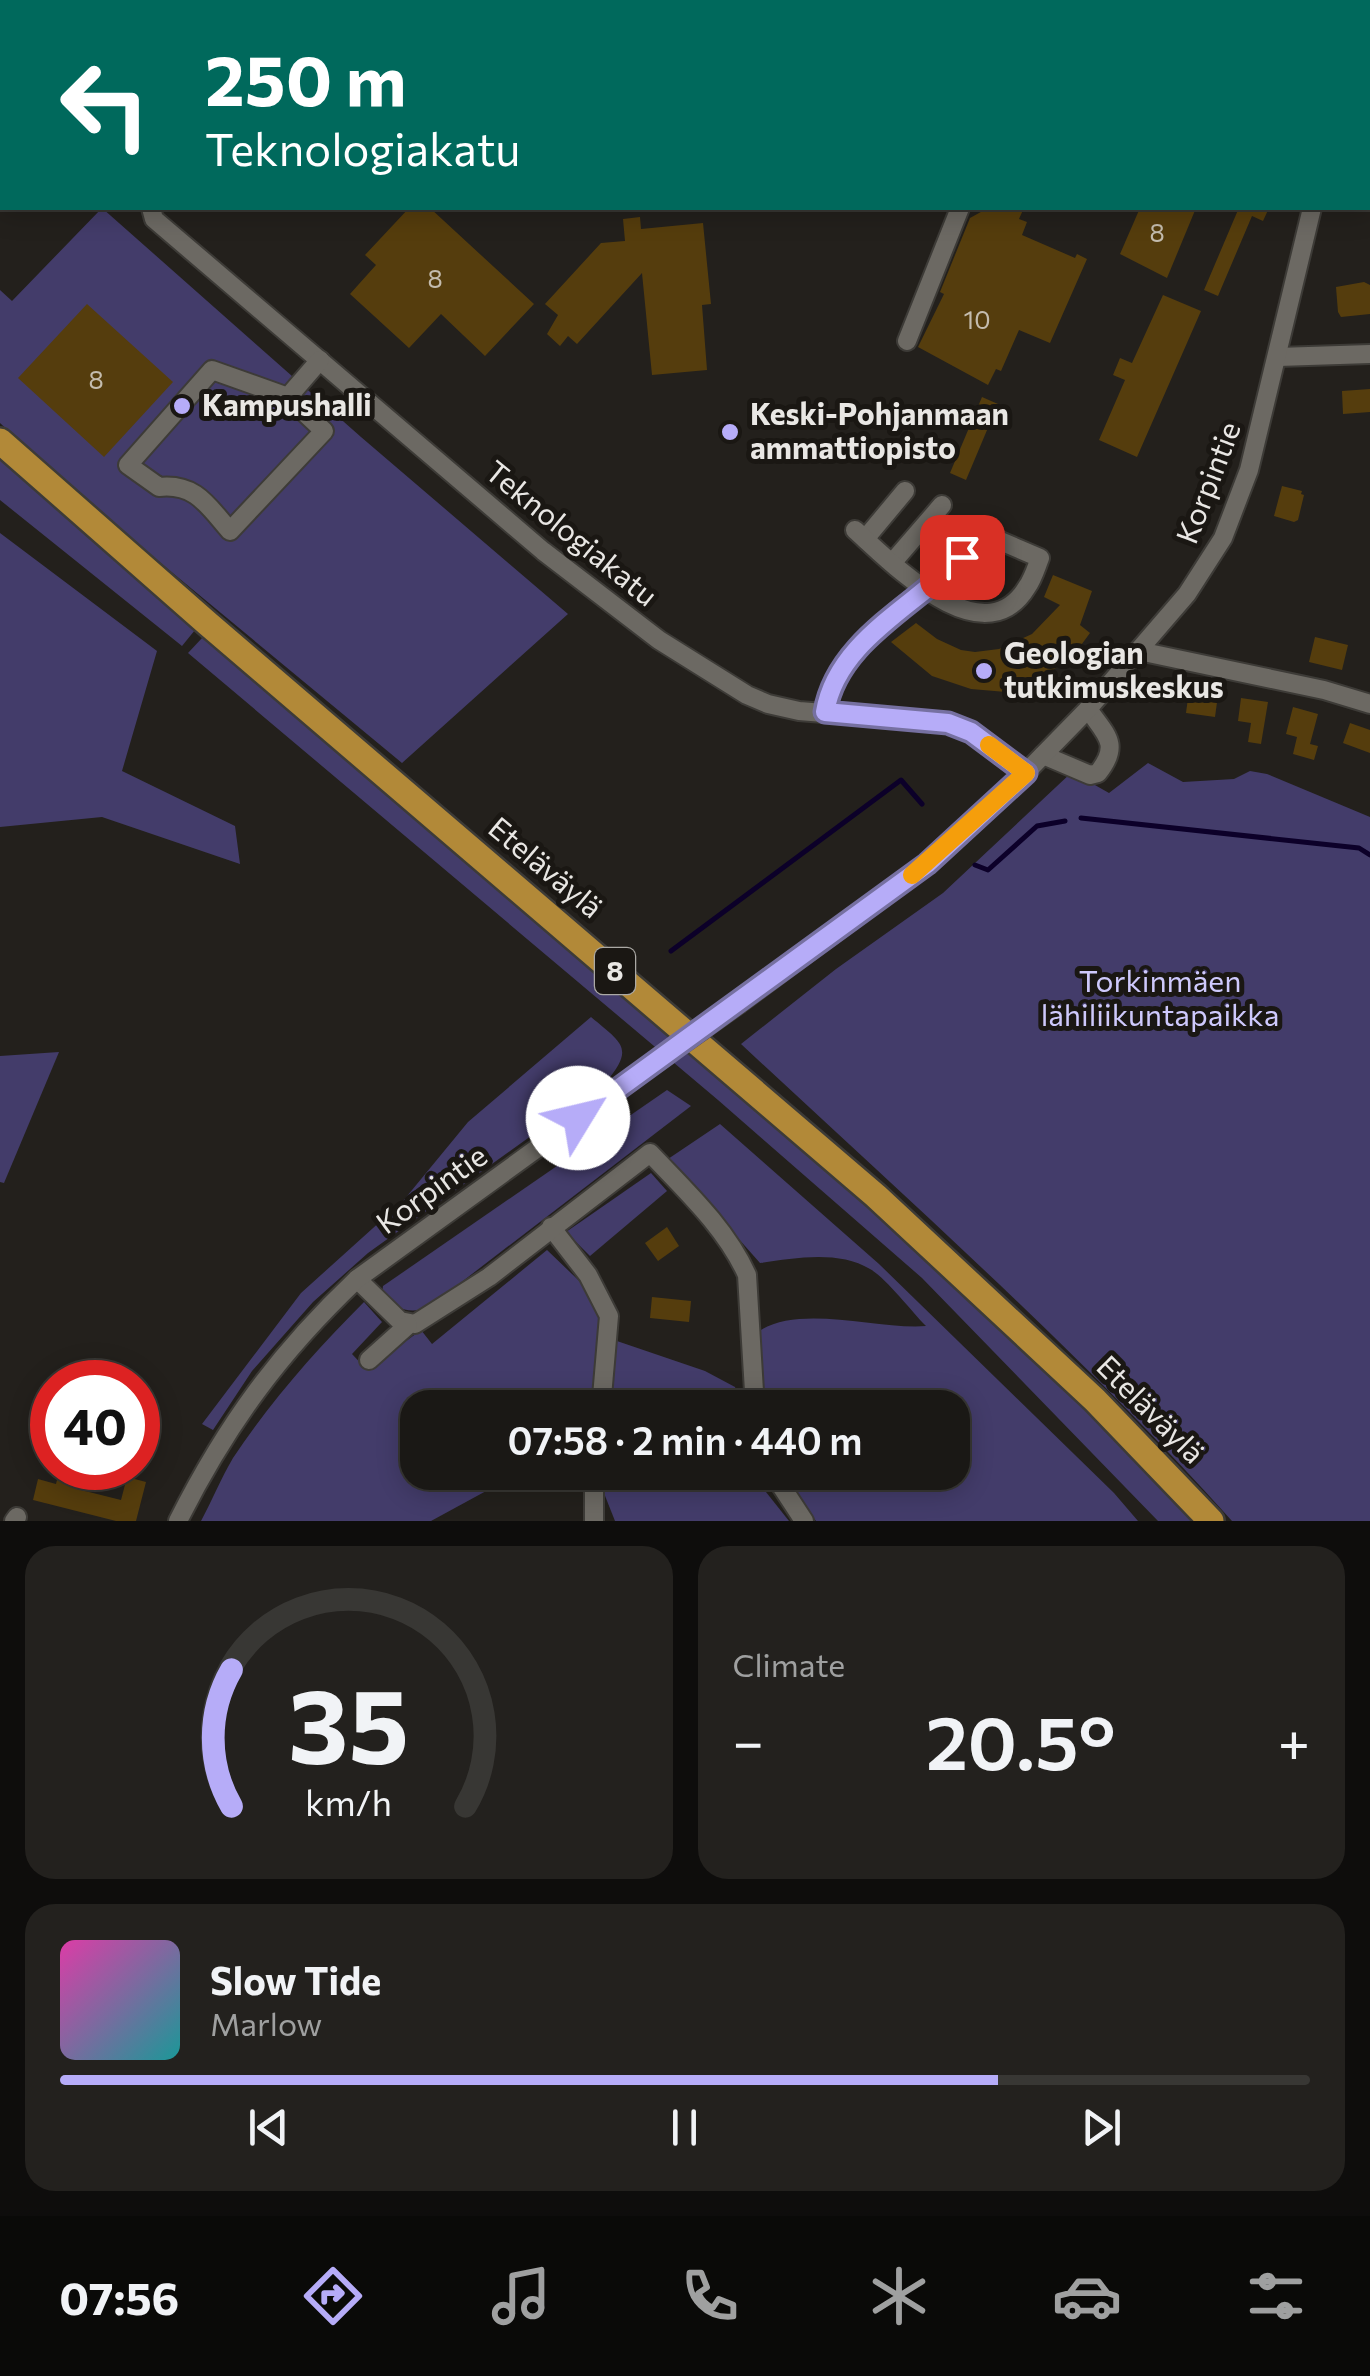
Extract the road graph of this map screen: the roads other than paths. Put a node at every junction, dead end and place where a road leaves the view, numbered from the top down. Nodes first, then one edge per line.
1 (152, 210) edge
2 (959, 210) edge
3 (1312, 210) edge
4 (907, 341) dead end
5 (1370, 354) edge
6 (1278, 357) junction
7 (320, 360) junction
8 (288, 397) junction
9 (0, 440) edge
10 (905, 491) dead end
11 (942, 506) dead end
12 (892, 563) junction
13 (924, 591) junction
14 (1138, 651) junction
15 (1370, 704) edge
16 (1088, 709) junction
17 (825, 712) junction
18 (1043, 755) junction
19 (1026, 773) junction
20 (551, 1227) junction
21 (357, 1279) junction
22 (408, 1325) junction
23 (369, 1360) dead end
24 (603, 1390) edge
25 (754, 1390) edge
26 (594, 1490) edge
27 (784, 1490) edge
28 (178, 1521) edge
29 (594, 1521) edge
30 (804, 1521) edge
31 (1211, 1521) edge

1 - 7 street, Teknologiakatu
2 - 4 street
3 - 6 street, Korpintie
5 - 6 street
6 - 14 street, Korpintie
7 - 8 street
7 - 17 street, Teknologiakatu
8 - 8 street
9 - 31 highway, Eteläväylä / 8
10 - 12 street
11 - 12 street
12 - 13 street
13 - 13 street
13 - 17 street
14 - 15 street
14 - 16 street, Korpintie
16 - 18 street, Korpintie
16 - 18 street
17 - 19 street, Teknologiakatu
18 - 19 street, Korpintie
19 - 21 street, Korpintie, bridge
20 - 22 street
20 - 24 street
20 - 25 street
21 - 22 street
21 - 28 street, Korpintie
22 - 23 street
26 - 29 street
27 - 30 street

